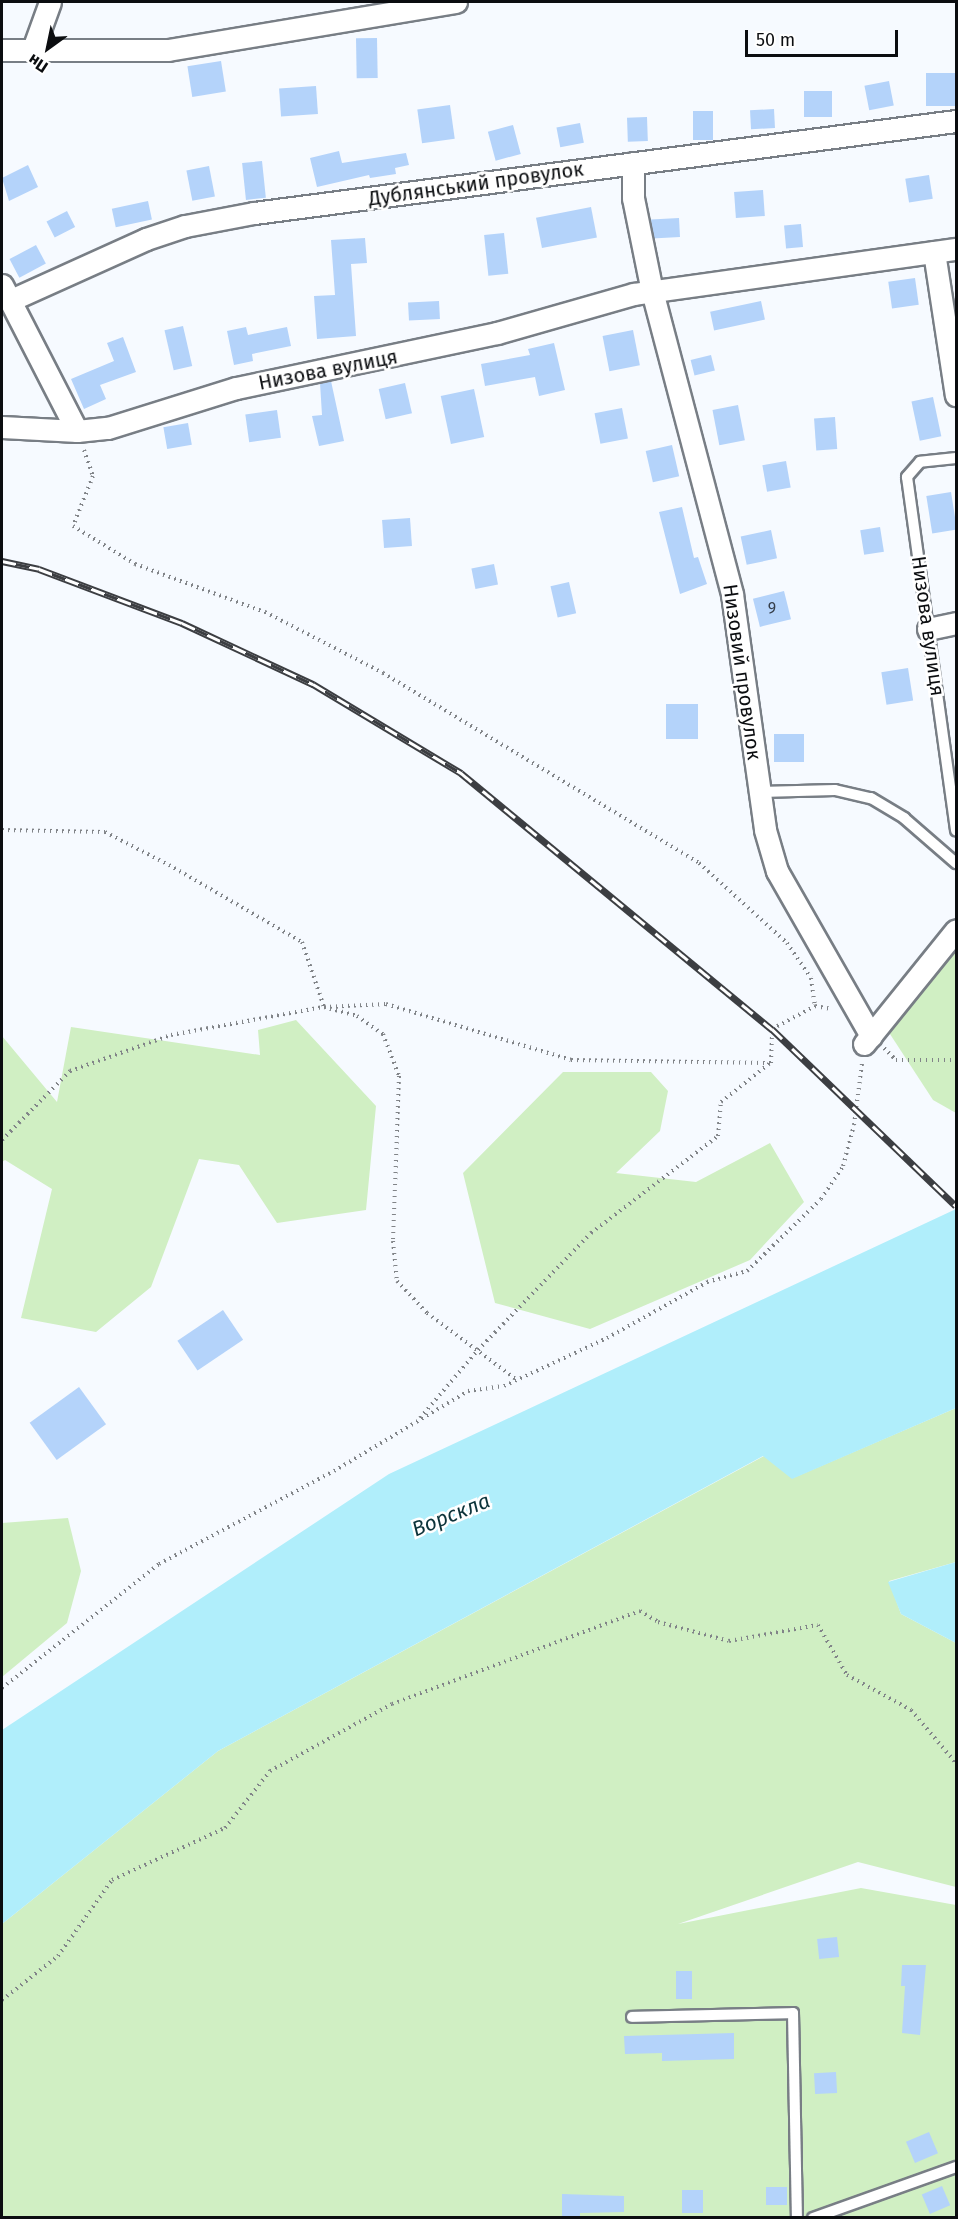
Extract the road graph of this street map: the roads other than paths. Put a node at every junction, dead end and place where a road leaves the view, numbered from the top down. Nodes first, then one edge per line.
1 (50, 2) edge
2 (456, 2) edge
3 (33, 49) junction
4 (2, 50) edge
5 (957, 122) edge
6 (633, 163) junction
7 (957, 249) edge
8 (934, 252) junction
9 (652, 291) junction
10 (6, 292) edge
11 (957, 394) edge
12 (2, 427) edge
13 (77, 431) junction
14 (957, 458) edge
15 (957, 623) edge
16 (928, 629) junction
17 (760, 792) junction
18 (957, 831) edge
19 (957, 863) edge
20 (957, 930) edge
21 (632, 2017) dead end
22 (957, 2167) edge
23 (797, 2217) edge
24 (813, 2217) edge

1 - 3 street
2 - 3 street
3 - 4 street
5 - 6 street, Дублянський провулок
6 - 9 street
6 - 10 street, Дублянський провулок
7 - 8 street, Низова вулиця
8 - 9 street, Низова вулиця
8 - 11 street
9 - 13 street, Низова вулиця
9 - 17 street, Низовий провулок
10 - 13 street, Дублянський провулок
12 - 13 street, Низова вулиця
14 - 16 lane, Низова вулиця
15 - 16 street
16 - 18 lane, Низова вулиця
17 - 19 lane
17 - 20 street, Низовий провулок
21 - 23 lane
22 - 24 lane

